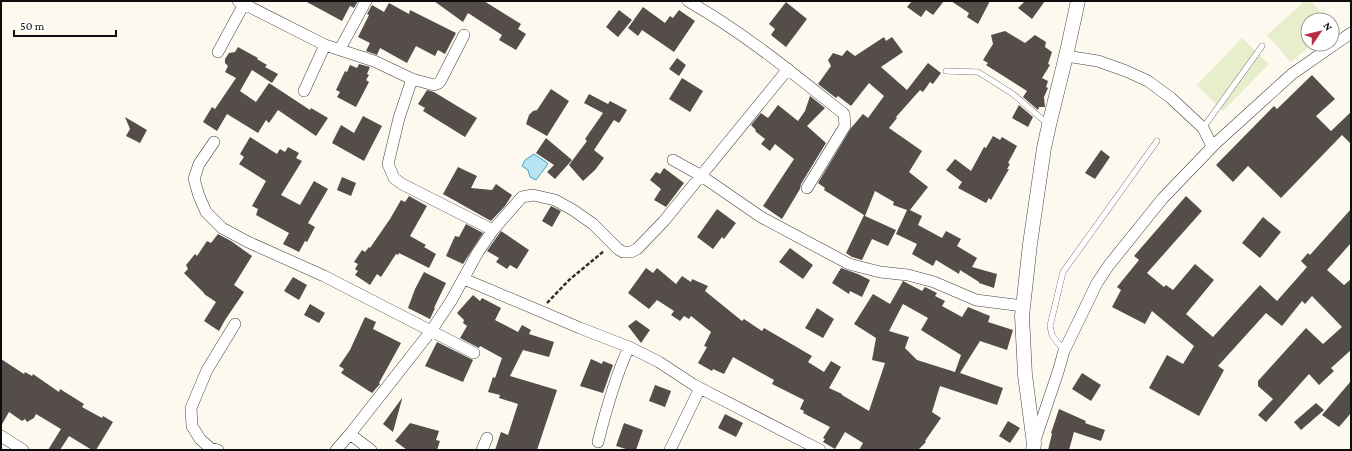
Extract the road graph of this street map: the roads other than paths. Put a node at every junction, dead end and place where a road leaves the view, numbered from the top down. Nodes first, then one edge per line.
1 (366, 1) edge
2 (688, 1) edge
3 (1078, 1) edge
4 (241, 3) edge
5 (1351, 33) edge
6 (464, 35) dead end
7 (326, 45) junction
8 (1262, 46) dead end
9 (340, 49) junction
10 (218, 52) dead end
11 (1066, 56) junction
12 (788, 69) junction
13 (946, 71) dead end
14 (412, 79) junction
15 (304, 91) dead end
16 (1049, 125) junction
17 (1203, 128) junction
18 (1157, 141) dead end
19 (214, 142) dead end
20 (1212, 146) junction
21 (673, 160) dead end
22 (700, 175) junction
23 (807, 188) dead end
24 (493, 230) junction
25 (464, 279) junction
26 (1023, 306) junction
27 (235, 324) dead end
28 (431, 331) junction
29 (629, 347) junction
30 (1064, 351) junction
31 (474, 353) dead end
32 (700, 388) junction
33 (350, 434) junction
34 (1, 436) edge
35 (487, 438) dead end
36 (598, 442) dead end
37 (1033, 447) edge
38 (22, 450) edge
39 (218, 450) edge
40 (336, 450) edge
41 (371, 450) edge
42 (482, 450) edge
43 (670, 450) edge
44 (820, 450) edge

1 - 9 street
2 - 12 street
3 - 11 street
4 - 7 street
4 - 10 street
5 - 20 street
6 - 14 street
7 - 9 street
7 - 15 street
8 - 17 lane
9 - 14 street
11 - 16 street
11 - 17 street
12 - 22 street
12 - 23 street
13 - 16 lane
14 - 24 street
16 - 26 street
17 - 20 street
18 - 30 lane
19 - 28 street
20 - 30 street
21 - 22 street
22 - 24 street
22 - 26 street
24 - 25 street
25 - 28 street
25 - 29 street
26 - 37 street
27 - 39 street
28 - 31 street
28 - 33 street
29 - 32 street
29 - 36 street
30 - 37 street
32 - 43 street
32 - 44 street
33 - 40 street
33 - 41 street
34 - 38 street
35 - 42 street

